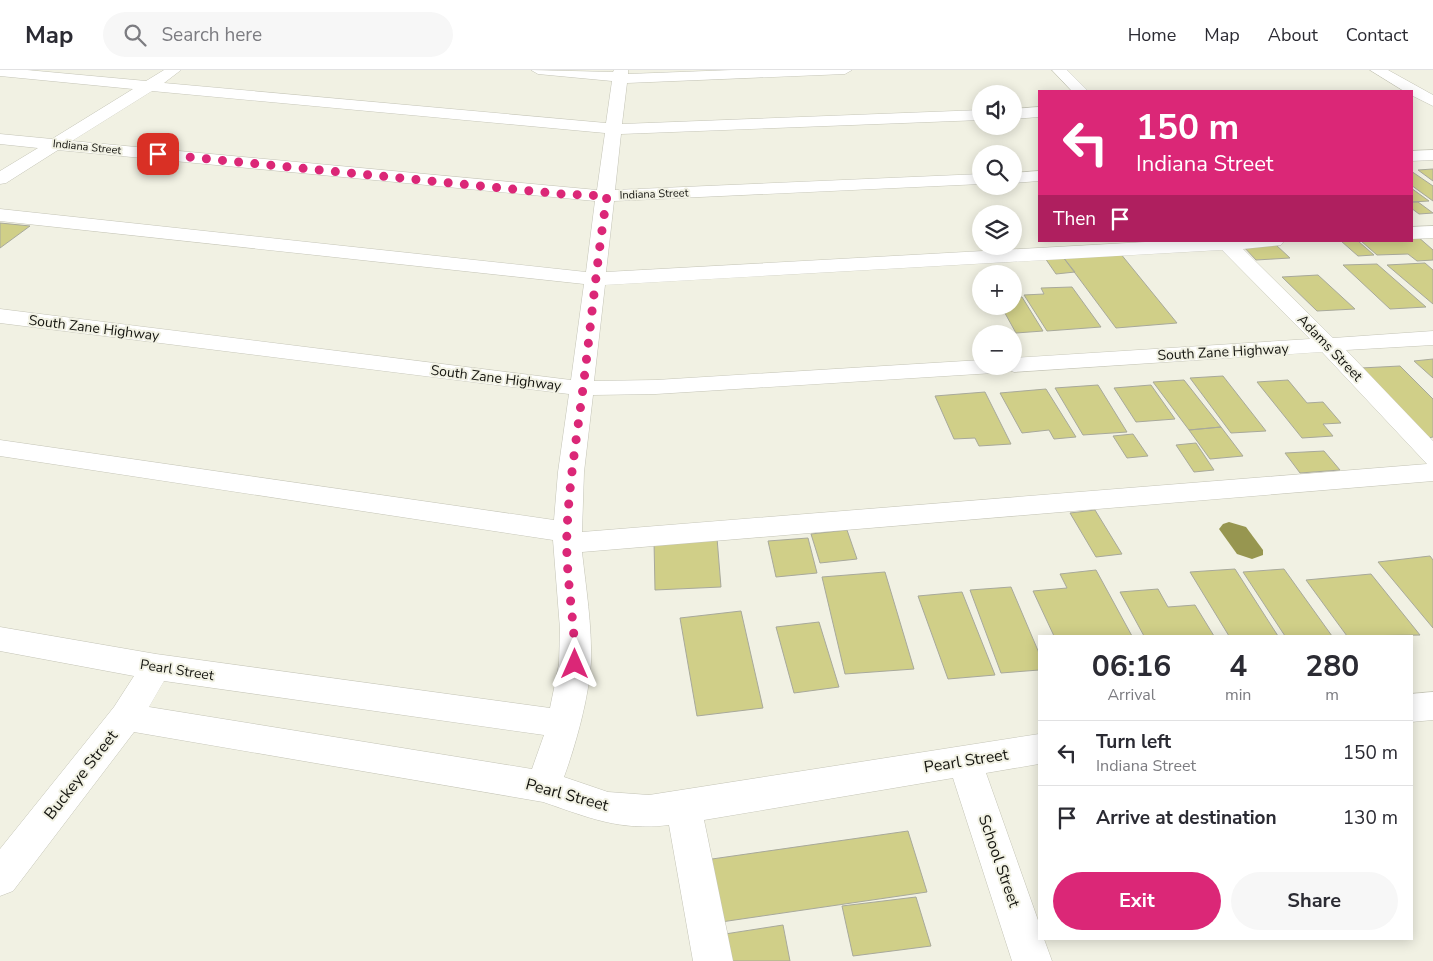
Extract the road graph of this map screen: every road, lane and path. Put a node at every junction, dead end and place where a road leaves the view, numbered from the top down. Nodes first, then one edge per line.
1 (174, 70) edge
2 (538, 70) edge
3 (845, 70) edge
4 (1059, 70) edge
5 (1377, 70) edge
6 (0, 72) edge
7 (620, 75) edge
8 (144, 87) junction
9 (1079, 90) edge
10 (1413, 90) edge
11 (1413, 90) edge
12 (1425, 97) edge
13 (1038, 112) edge
14 (1022, 113) edge
15 (972, 115) edge
16 (614, 129) junction
17 (0, 138) edge
18 (54, 144) junction
19 (1433, 155) edge
20 (1413, 156) edge
21 (1038, 176) edge
22 (1022, 177) edge
23 (0, 179) edge
24 (972, 179) edge
25 (607, 196) junction
26 (0, 215) edge
27 (1433, 232) edge
28 (1413, 233) edge
29 (1250, 242) edge
30 (1225, 243) edge
31 (594, 279) junction
32 (0, 316) edge
33 (1433, 338) edge
34 (1329, 346) junction
35 (1022, 365) edge
36 (972, 367) edge
37 (583, 388) junction
38 (0, 448) edge
39 (1433, 457) edge
40 (1433, 472) edge
41 (567, 537) junction
42 (0, 639) edge
43 (156, 667) junction
44 (1433, 706) edge
45 (1413, 708) edge
46 (126, 717) junction
47 (563, 724) junction
48 (1038, 749) edge
49 (965, 761) junction
50 (544, 786) junction
51 (684, 807) junction
52 (2, 873) edge
53 (713, 961) edge
54 (1032, 961) edge

1 - 8 street
2 - 7 street
3 - 7 street
4 - 9 street
5 - 11 street
6 - 8 street
7 - 16 street
8 - 16 street
8 - 18 street
10 - 12 street
13 - 14 street
15 - 16 street
16 - 25 street
17 - 18 street, Indiana Street
18 - 23 street
18 - 25 street, Indiana Street
19 - 20 street
21 - 22 street
24 - 25 street, Indiana Street
25 - 31 street
26 - 31 street
27 - 28 street
29 - 30 street
30 - 31 street
30 - 34 street, Adams Street
31 - 37 street
32 - 37 street, South Zane Highway
33 - 34 street, South Zane Highway
34 - 35 street, South Zane Highway
34 - 39 street, Adams Street
36 - 37 street, South Zane Highway
37 - 41 street
38 - 41 street
40 - 41 street
41 - 47 street
42 - 43 street, Pearl Street
43 - 46 street, Buckeye Street
43 - 47 street, Pearl Street
44 - 45 street
46 - 50 street, Pearl Street
46 - 52 street, Buckeye Street
47 - 50 street
48 - 49 street, Pearl Street
49 - 51 street, Pearl Street
49 - 54 street, School Street
50 - 51 street, Pearl Street
51 - 53 street

